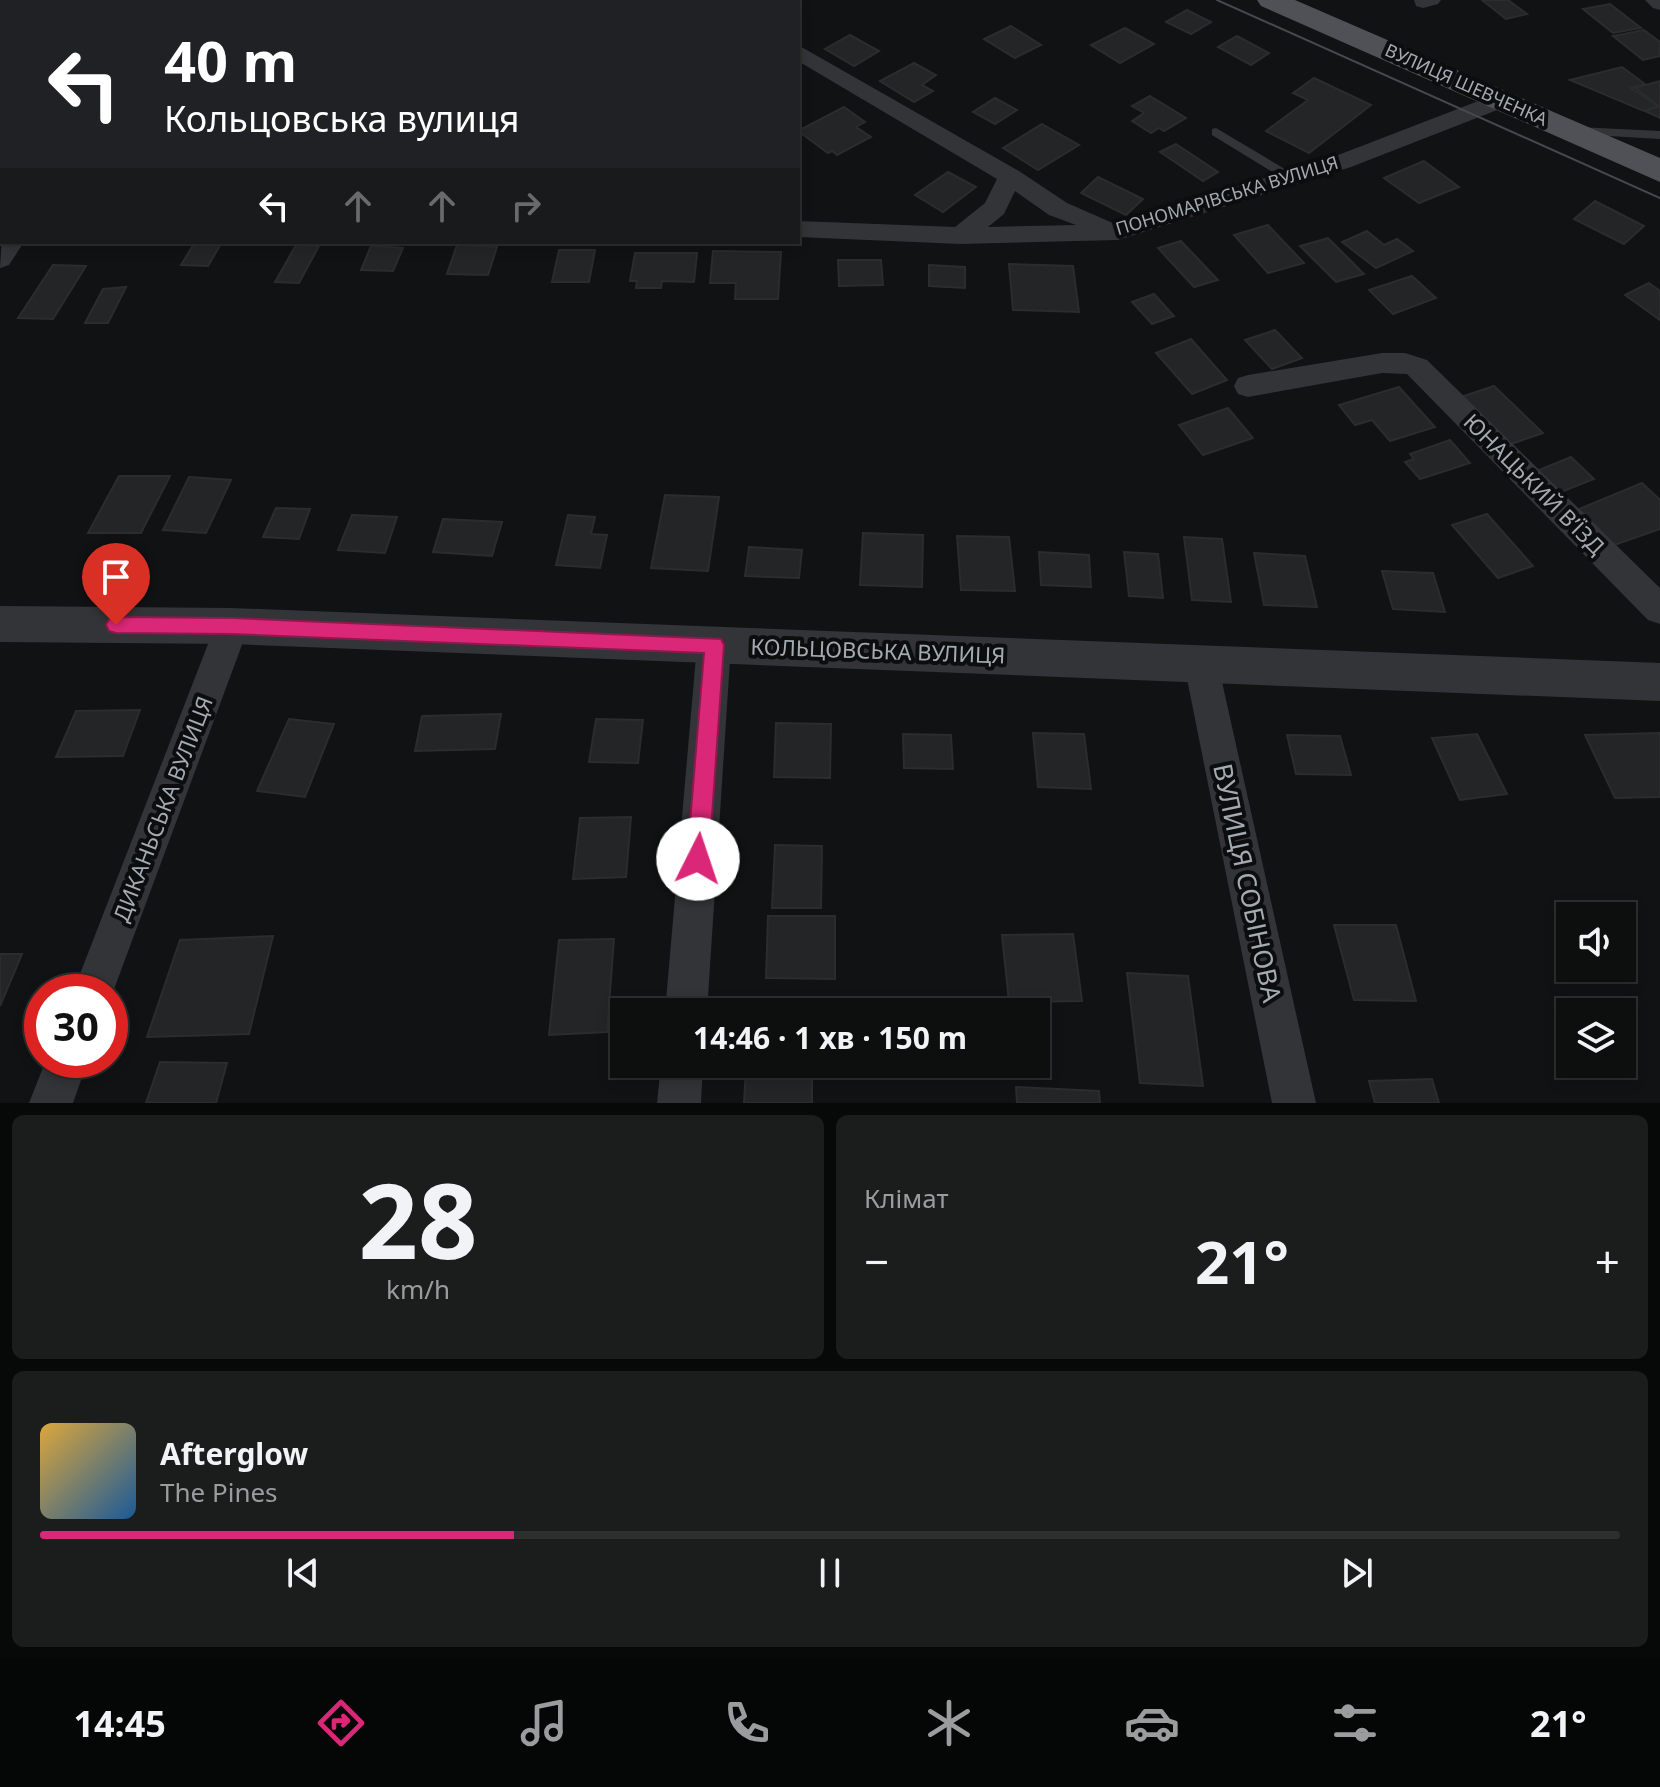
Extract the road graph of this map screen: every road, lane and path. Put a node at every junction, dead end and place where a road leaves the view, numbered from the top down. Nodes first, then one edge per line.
1 (1271, 0) edge
2 (1655, 0) edge
3 (1660, 4) edge
4 (800, 53) edge
5 (1502, 100) junction
6 (1572, 131) junction
7 (1216, 132) dead end
8 (1660, 135) edge
9 (1660, 171) edge
10 (1010, 176) junction
11 (1291, 178) junction
12 (800, 229) edge
13 (1118, 232) junction
14 (961, 236) junction
15 (1248, 386) dead end
16 (1660, 610) edge
17 (0, 624) edge
18 (232, 626) junction
19 (714, 645) junction
20 (1201, 664) junction
21 (1660, 682) edge
22 (100, 974) edge
23 (687, 998) edge
24 (60, 1078) edge
25 (681, 1078) edge
26 (51, 1103) edge
27 (679, 1103) edge
28 (1294, 1103) edge

1 - 5 main road, ВУЛИЦЯ ШЕВЧЕНКА
2 - 3 street
4 - 10 street
5 - 6 main road, ВУЛИЦЯ ШЕВЧЕНКА
5 - 11 street, ПОНОМАРІВСЬКА ВУЛИЦЯ
6 - 8 lane
6 - 9 main road, ВУЛИЦЯ ШЕВЧЕНКА
7 - 11 lane
10 - 13 street
10 - 14 street
11 - 13 street, ПОНОМАРІВСЬКА ВУЛИЦЯ
12 - 14 street, ПОНОМАРІВСЬКА ВУЛИЦЯ
13 - 14 street, ПОНОМАРІВСЬКА ВУЛИЦЯ
15 - 16 street, ЮНАЦЬКИЙ В’ЇЗД
17 - 18 street, КОЛЬЦОВСЬКА ВУЛИЦЯ
18 - 19 street, КОЛЬЦОВСЬКА ВУЛИЦЯ
18 - 22 street, ДИКАНЬСЬКА ВУЛИЦЯ
19 - 20 street, КОЛЬЦОВСЬКА ВУЛИЦЯ
19 - 23 street
20 - 21 street, КОЛЬЦОВСЬКА ВУЛИЦЯ
20 - 28 street, ВУЛИЦЯ СОБІНОВА
24 - 26 street
25 - 27 street

